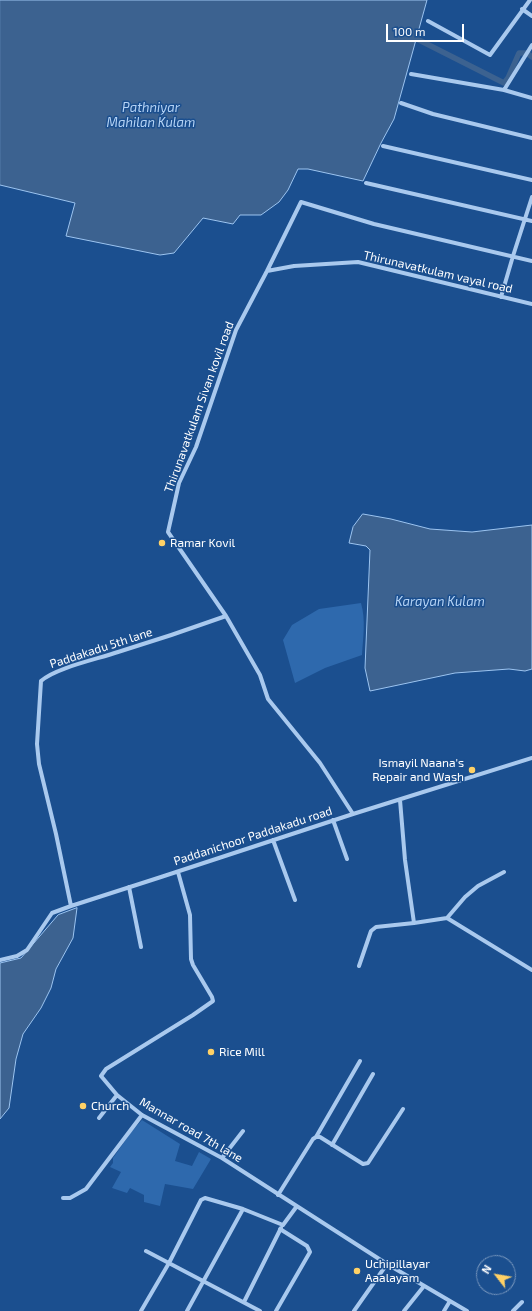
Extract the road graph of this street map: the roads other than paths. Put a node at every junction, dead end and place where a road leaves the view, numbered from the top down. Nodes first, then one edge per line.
1 (530, 0) edge
2 (522, 9) junction
3 (532, 16) edge
4 (428, 21) dead end
5 (532, 44) edge
6 (411, 74) dead end
7 (504, 90) junction
8 (532, 98) edge
9 (401, 103) dead end
10 (532, 138) edge
11 (383, 146) dead end
12 (532, 180) edge
13 (366, 183) dead end
14 (532, 197) edge
15 (525, 219) junction
16 (532, 221) edge
17 (513, 256) junction
18 (532, 261) edge
19 (267, 271) junction
20 (501, 297) junction
21 (532, 304) edge
22 (226, 616) junction
23 (532, 758) edge
24 (400, 800) junction
25 (353, 814) junction
26 (334, 820) junction
27 (273, 840) junction
28 (347, 860) dead end
29 (178, 872) junction
30 (504, 872) dead end
31 (129, 887) junction
32 (295, 900) dead end
33 (71, 906) junction
34 (447, 918) junction
35 (414, 923) junction
36 (140, 947) dead end
37 (0, 960) edge
38 (358, 966) dead end
39 (532, 970) edge
40 (360, 1061) dead end
41 (373, 1074) dead end
42 (117, 1095) junction
43 (403, 1109) dead end
44 (142, 1115) junction
45 (99, 1118) dead end
46 (243, 1131) dead end
47 (316, 1136) junction
48 (332, 1145) junction
49 (222, 1158) junction
50 (278, 1195) junction
51 (63, 1198) dead end
52 (297, 1206) junction
53 (243, 1209) junction
54 (281, 1227) junction
55 (146, 1251) dead end
56 (169, 1263) junction
57 (387, 1264) junction
58 (204, 1282) junction
59 (424, 1286) junction
60 (450, 1301) junction
61 (244, 1302) junction
62 (522, 1302) dead end
63 (141, 1311) edge
64 (187, 1311) edge
65 (260, 1311) edge
66 (276, 1311) edge
67 (354, 1311) edge
68 (404, 1311) edge
69 (444, 1311) edge
70 (467, 1311) edge
71 (513, 1311) edge

1 - 2 street
2 - 3 street
2 - 4 street
5 - 7 street
6 - 7 street
7 - 8 street
9 - 10 street
11 - 12 street
13 - 15 street
14 - 15 street
15 - 16 street
15 - 17 street
17 - 18 street, Thirunavatkulam Sivan kovil road
17 - 19 street, Thirunavatkulam Sivan kovil road
17 - 20 street
19 - 20 street, Thirunavatkulam vayal road
19 - 22 street, Thirunavatkulam Sivan kovil road
20 - 21 street, Thirunavatkulam vayal road
22 - 25 street, Thirunavatkulam Sivan kovil road
22 - 33 street, Paddakadu 5th lane
23 - 24 street, Paddanichoor Paddakadu road
24 - 25 street, Paddanichoor Paddakadu road
24 - 35 street
25 - 26 street, Paddanichoor Paddakadu road
26 - 27 street, Paddanichoor Paddakadu road
26 - 28 street
27 - 29 street, Paddanichoor Paddakadu road
27 - 32 street
29 - 31 street, Paddanichoor Paddakadu road
29 - 42 street, Mannar road 7th lane
30 - 34 street
31 - 33 street, Paddanichoor Paddakadu road
31 - 36 street
33 - 37 street, Paddanichoor Paddakadu road
34 - 35 street
34 - 39 street
35 - 38 street
40 - 47 street
41 - 48 street
42 - 44 street, Mannar road 7th lane
42 - 45 street
43 - 48 street
44 - 49 street, Mannar road 7th lane
44 - 51 street
46 - 49 street
47 - 48 street
47 - 50 street
49 - 50 street, Mannar road 7th lane
50 - 52 street, Mannar road 7th lane
52 - 54 street
52 - 57 street, Mannar road 7th lane
53 - 54 street
53 - 56 street
53 - 58 street
54 - 61 street
54 - 66 street
55 - 56 street
56 - 58 street
56 - 63 street
57 - 59 street, Mannar road 7th lane
57 - 67 street
58 - 61 street
58 - 64 street
59 - 60 street, Mannar road 7th lane
59 - 68 street
60 - 69 street
60 - 70 street, Mannar road 7th lane
61 - 65 street
62 - 71 street

